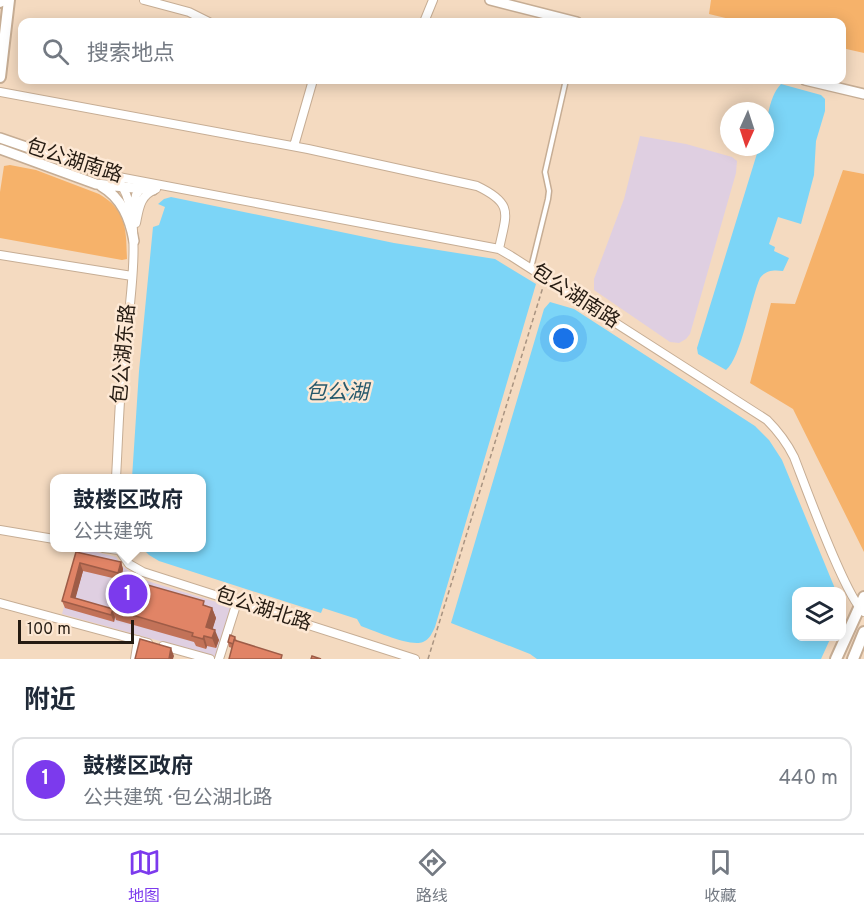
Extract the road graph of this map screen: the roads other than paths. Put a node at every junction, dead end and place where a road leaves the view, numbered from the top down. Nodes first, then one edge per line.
1 (9, 0) edge
2 (144, 0) edge
3 (433, 0) edge
4 (490, 0) edge
5 (201, 18) edge
6 (426, 18) edge
7 (561, 18) edge
8 (0, 77) edge
9 (312, 84) edge
10 (565, 84) dead end
11 (822, 84) edge
12 (0, 92) edge
13 (864, 94) edge
14 (0, 138) edge
15 (294, 146) junction
16 (0, 149) edge
17 (108, 175) junction
18 (96, 184) junction
19 (123, 187) junction
20 (151, 187) junction
21 (140, 189) junction
22 (133, 216) junction
23 (133, 229) junction
24 (134, 241) joint
25 (499, 249) junction
26 (0, 255) edge
27 (531, 269) junction
28 (132, 276) junction
29 (116, 474) edge
30 (0, 530) edge
31 (50, 538) edge
32 (120, 552) edge
33 (864, 597) edge
34 (237, 602) junction
35 (0, 603) edge
36 (862, 610) edge
37 (864, 632) edge
38 (138, 640) junction
39 (861, 648) edge
40 (135, 659) edge
41 (210, 659) edge
42 (219, 659) edge
43 (415, 659) edge
44 (836, 659) edge
45 (853, 659) edge

1 - 8 main road
2 - 5 street
3 - 6 street
4 - 7 street
9 - 15 street
10 - 27 lane
11 - 13 street
12 - 15 street
14 - 17 street, 包公湖南路
15 - 25 street
16 - 18 street, 包公湖南路
17 - 19 street
17 - 20 street, 包公湖南路
18 - 19 street, 包公湖南路
18 - 23 street, 包公湖南路
19 - 21 street, 包公湖南路
19 - 22 street
20 - 21 street, 包公湖南路
20 - 23 street
20 - 25 street, 包公湖南路
21 - 22 street, 包公湖南路
22 - 23 street, 包公湖南路
23 - 24 street
24 - 28 street, 包公湖东路
25 - 27 street, 包公湖南路
26 - 28 street
27 - 36 street, 包公湖南路
28 - 29 street, 包公湖东路
30 - 31 street
32 - 34 street, 包公湖北路
33 - 36 main road
34 - 42 street
34 - 43 street, 包公湖北路
35 - 38 street
36 - 44 main road
37 - 39 main road
38 - 40 street
38 - 41 street
39 - 45 main road

